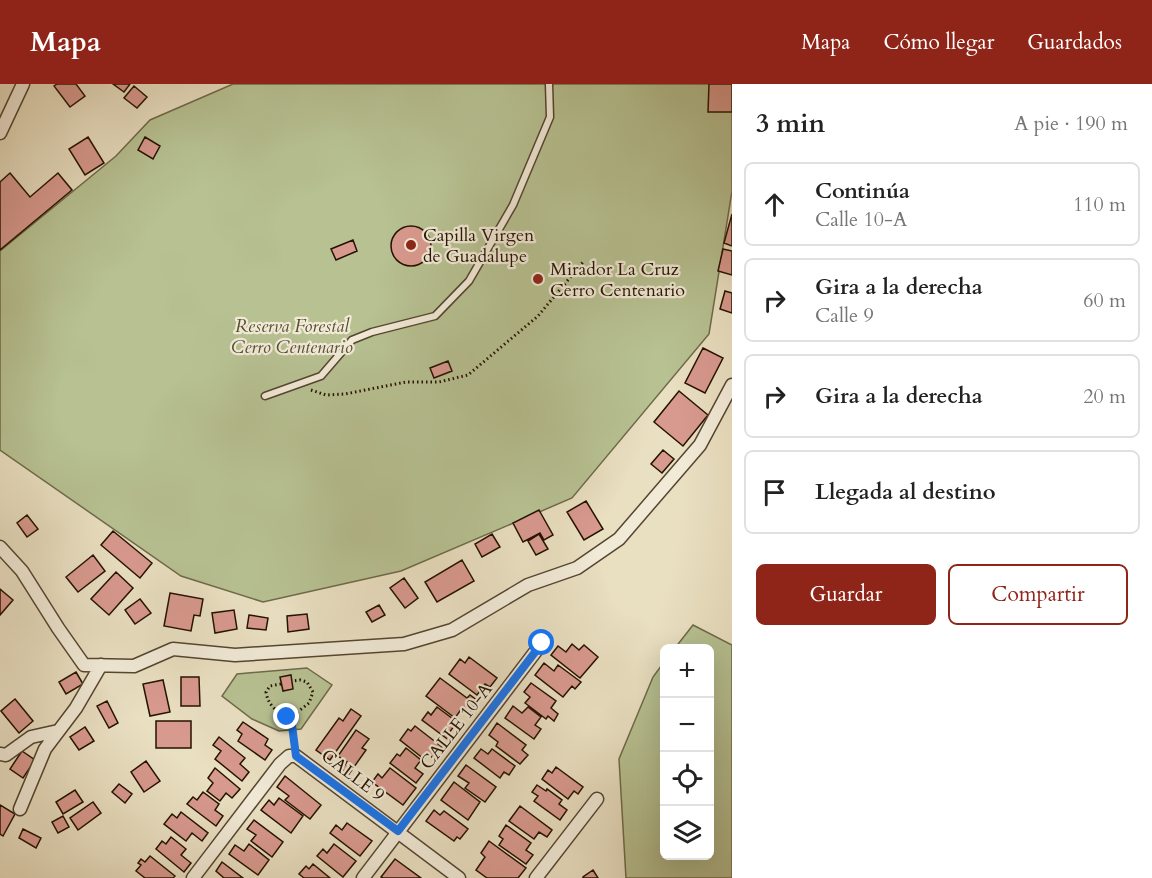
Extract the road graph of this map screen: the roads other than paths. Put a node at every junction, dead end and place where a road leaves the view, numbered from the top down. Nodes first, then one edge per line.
1 (23, 84) edge
2 (549, 84) edge
3 (0, 133) edge
4 (732, 385) edge
5 (265, 396) dead end
6 (0, 547) edge
7 (542, 643) dead end
8 (100, 665) junction
9 (58, 731) junction
10 (0, 754) edge
11 (597, 799) dead end
12 (20, 809) dead end
13 (398, 831) junction
14 (193, 878) edge
15 (363, 878) edge
16 (459, 878) edge
17 (536, 878) edge

1 - 3 street
2 - 5 lane
4 - 8 street
6 - 8 street
7 - 13 street, CALLE 10-A
8 - 9 street
9 - 10 street
9 - 12 street
11 - 17 street
13 - 14 street, CALLE 9
13 - 15 street, CALLE 10-A
13 - 16 street, CALLE 9

